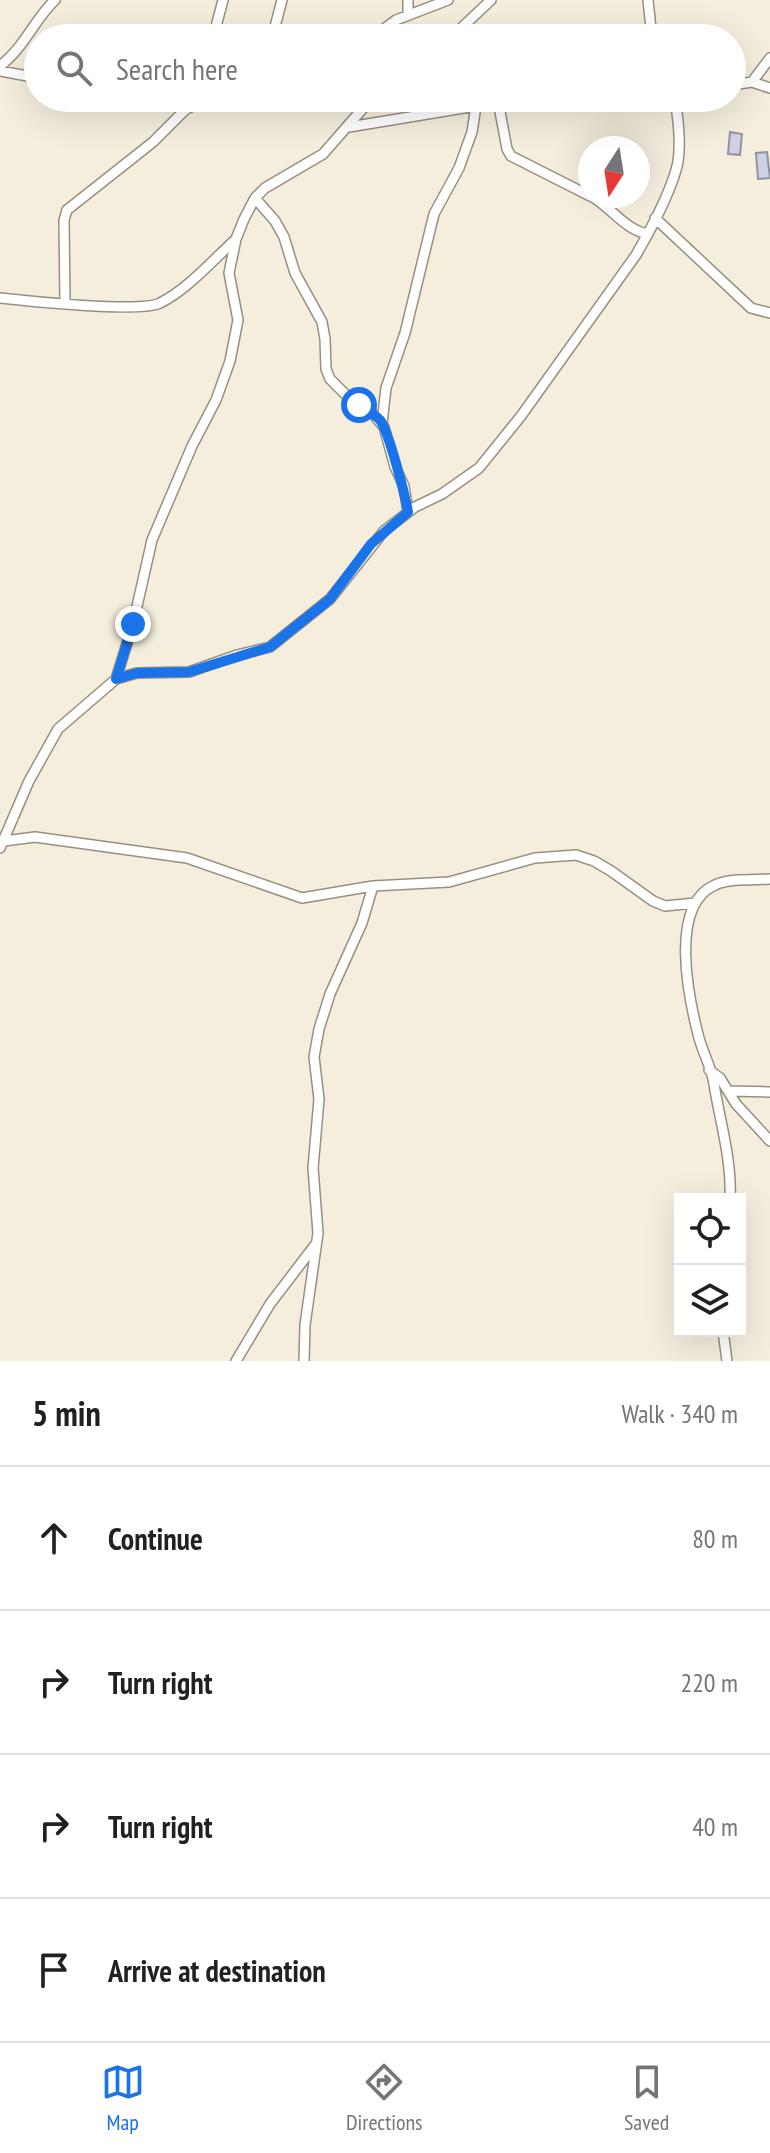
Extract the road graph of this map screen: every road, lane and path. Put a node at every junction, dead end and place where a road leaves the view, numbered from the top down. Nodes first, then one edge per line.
1 (55, 0) edge
2 (223, 0) edge
3 (282, 0) edge
4 (408, 0) edge
5 (448, 0) edge
6 (491, 0) edge
7 (648, 0) edge
8 (408, 15) junction
9 (38, 24) edge
10 (217, 24) edge
11 (276, 24) edge
12 (390, 24) edge
13 (466, 24) edge
14 (651, 24) edge
15 (24, 37) edge
16 (770, 58) edge
17 (0, 68) edge
18 (24, 74) edge
19 (752, 82) junction
20 (746, 83) edge
21 (770, 88) edge
22 (183, 112) edge
23 (361, 112) edge
24 (440, 112) edge
25 (475, 112) edge
26 (500, 112) edge
27 (678, 112) edge
28 (349, 127) junction
29 (578, 190) edge
30 (255, 198) junction
31 (609, 208) edge
32 (655, 218) junction
33 (648, 234) junction
34 (236, 239) junction
35 (0, 298) edge
36 (65, 303) junction
37 (770, 313) edge
38 (382, 423) junction
39 (408, 512) junction
40 (116, 679) junction
41 (2, 845) edge
42 (770, 879) edge
43 (373, 886) junction
44 (695, 903) junction
45 (709, 1070) junction
46 (728, 1091) junction
47 (770, 1092) edge
48 (770, 1141) edge
49 (730, 1193) edge
50 (317, 1242) junction
51 (724, 1337) edge
52 (236, 1361) edge
53 (304, 1361) edge
54 (727, 1361) edge

1 - 9 street
2 - 10 street
3 - 11 street
4 - 8 street
5 - 8 street
6 - 13 street
7 - 14 street
8 - 12 street
15 - 17 street
16 - 19 street
17 - 18 street
19 - 20 street
19 - 21 street
22 - 36 street
23 - 28 street
24 - 28 street
25 - 38 street
26 - 29 street
27 - 32 street
28 - 30 street
30 - 34 street
30 - 38 street
31 - 33 street
32 - 33 street
32 - 37 street
33 - 39 street
34 - 36 street
34 - 40 street
35 - 36 street
38 - 39 street
39 - 40 street
40 - 41 street
41 - 43 street
42 - 44 street
43 - 44 street
43 - 50 street
44 - 45 street
45 - 46 street
45 - 49 street
46 - 47 street
46 - 48 street
50 - 52 street
50 - 53 street
51 - 54 street

